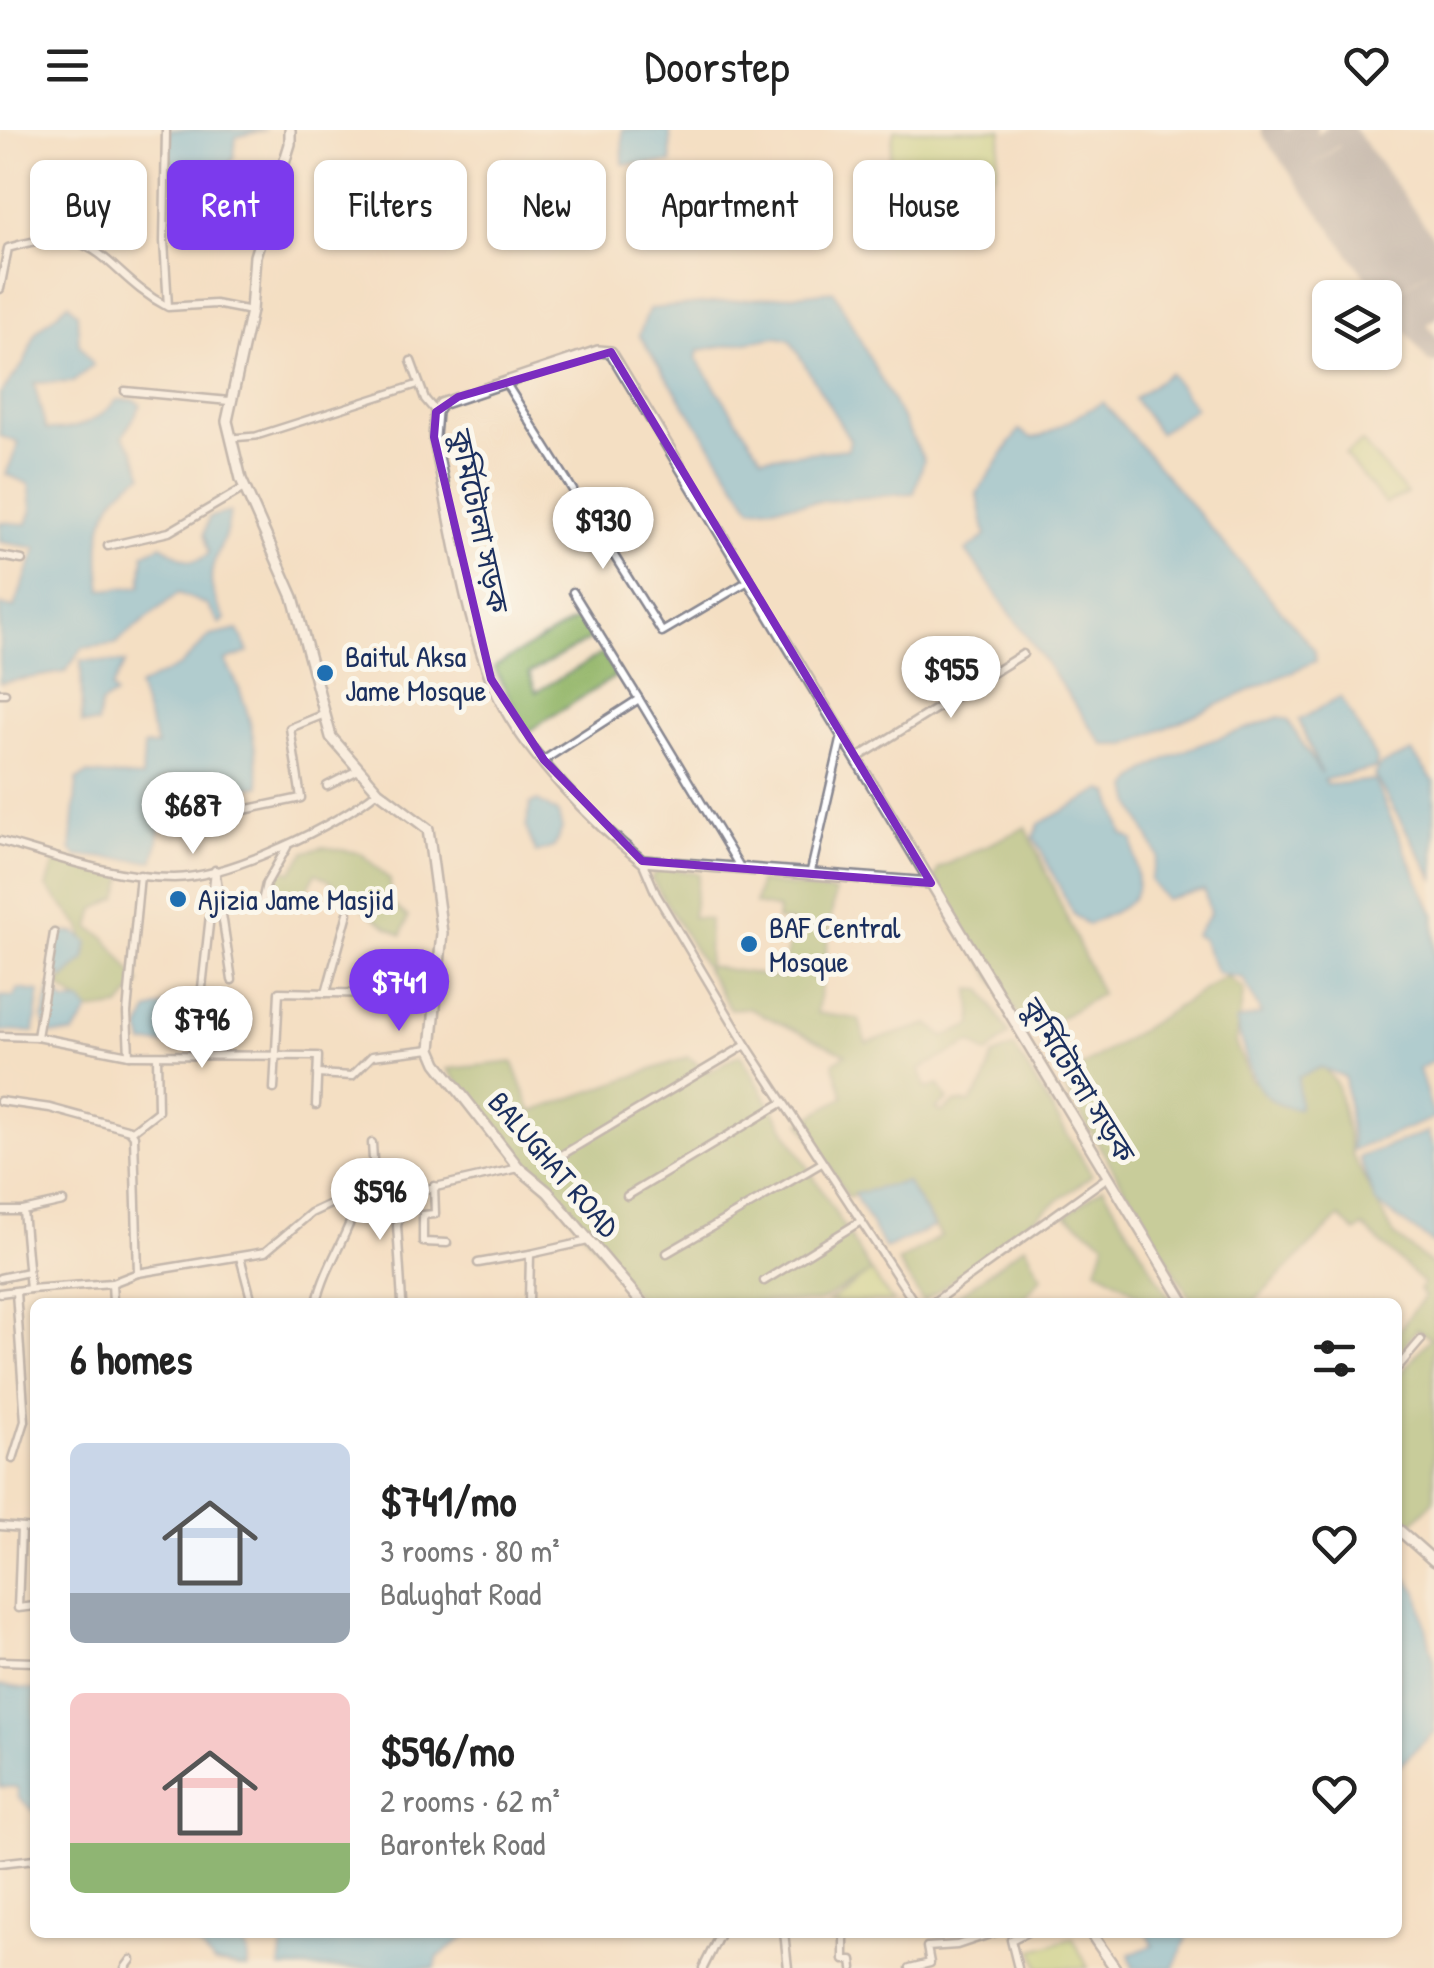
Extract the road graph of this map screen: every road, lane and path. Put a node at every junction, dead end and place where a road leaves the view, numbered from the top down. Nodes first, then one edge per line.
1 (166, 130) edge
2 (290, 130) edge
3 (4, 247) edge
4 (0, 289) edge
5 (168, 307) junction
6 (251, 311) junction
7 (412, 361) dead end
8 (504, 381) junction
9 (419, 384) junction
10 (124, 390) dead end
11 (229, 400) junction
12 (436, 412) junction
13 (231, 438) junction
14 (246, 487) junction
15 (108, 546) dead end
16 (0, 556) edge
17 (22, 560) dead end
18 (751, 579) junction
19 (574, 592) dead end
20 (1023, 654) dead end
21 (639, 699) junction
22 (324, 714) junction
23 (843, 731) junction
24 (859, 757) junction
25 (544, 760) junction
26 (358, 770) junction
27 (327, 786) dead end
28 (378, 790) junction
29 (239, 811) dead end
30 (0, 841) edge
31 (288, 846) junction
32 (642, 862) junction
33 (740, 867) junction
34 (215, 868) junction
35 (812, 872) junction
36 (140, 874) junction
37 (931, 884) junction
38 (284, 907) dead end
39 (348, 913) dead end
40 (54, 933) dead end
41 (232, 980) dead end
42 (326, 993) junction
43 (435, 995) junction
44 (200, 1006) dead end
45 (0, 1036) edge
46 (38, 1038) junction
47 (746, 1045) junction
48 (431, 1049) junction
49 (276, 1054) junction
50 (129, 1055) junction
51 (157, 1056) junction
52 (317, 1074) junction
53 (274, 1089) dead end
54 (0, 1100) edge
55 (782, 1103) junction
56 (316, 1106) dead end
57 (131, 1132) junction
58 (372, 1142) dead end
59 (820, 1164) junction
60 (545, 1165) dead end
61 (519, 1168) junction
62 (1109, 1176) junction
63 (434, 1186) junction
64 (409, 1191) junction
65 (360, 1194) junction
66 (375, 1194) junction
67 (627, 1196) dead end
68 (62, 1202) dead end
69 (0, 1210) edge
70 (23, 1210) junction
71 (861, 1220) junction
72 (590, 1240) junction
73 (447, 1243) dead end
74 (667, 1253) dead end
75 (530, 1254) junction
76 (240, 1257) junction
77 (478, 1263) dead end
78 (28, 1272) junction
79 (138, 1274) junction
80 (0, 1278) edge
81 (764, 1282) dead end
82 (112, 1283) junction
83 (30, 1289) junction
84 (16, 1292) junction
85 (0, 1293) edge
86 (113, 1298) edge
87 (251, 1298) edge
88 (318, 1298) edge
89 (402, 1298) edge
90 (529, 1298) edge
91 (638, 1298) edge
92 (911, 1298) edge
93 (940, 1298) edge
94 (1182, 1298) edge
95 (1421, 1340) dead end
96 (1402, 1362) edge
97 (13, 1459) dead end
98 (0, 1526) edge
99 (21, 1528) junction
100 (30, 1529) edge
101 (1402, 1533) edge
102 (1434, 1561) edge
103 (30, 1607) edge
104 (0, 1661) edge
105 (30, 1662) edge
106 (30, 1859) edge
107 (0, 1862) edge
108 (718, 1938) edge
109 (785, 1938) edge
110 (844, 1938) edge
111 (979, 1938) edge
112 (1014, 1938) edge
113 (1094, 1938) edge
114 (132, 1960) dead end
115 (926, 1967) edge
116 (1015, 1967) edge
117 (125, 1968) edge
118 (703, 1968) edge
119 (788, 1968) edge
120 (852, 1968) edge
121 (910, 1968) edge
122 (1114, 1968) edge

1 - 5 street
2 - 6 street
3 - 4 street
3 - 5 street
5 - 6 street
6 - 11 street
7 - 9 street
8 - 12 street, কুর্মিটোলা সড়ক
8 - 18 street, কুর্মিটোলা সড়ক
8 - 18 street
9 - 12 street
9 - 13 street
10 - 11 street
11 - 13 street
12 - 25 street, কুর্মিটোলা সড়ক
13 - 14 street
14 - 15 street
14 - 22 street
16 - 17 street
18 - 23 street, কুর্মিটোলা সড়ক
19 - 21 street
20 - 24 street
21 - 25 street
21 - 33 street
22 - 26 street
22 - 29 street
23 - 24 street, কুর্মিটোলা সড়ক
23 - 35 street
24 - 37 street, কুর্মিটোলা সড়ক
25 - 32 street, কুর্মিটোলা সড়ক
26 - 27 street
26 - 28 street
28 - 31 street
28 - 43 street
30 - 36 street
31 - 34 street
31 - 38 street
32 - 33 street
32 - 47 street
33 - 35 street
34 - 36 street
34 - 41 street
34 - 44 street
35 - 37 street
36 - 50 street
37 - 62 street, কুর্মিটোলা সড়ক
39 - 42 street
40 - 46 street
42 - 43 street
42 - 49 street
43 - 48 street
45 - 46 street
46 - 50 street
47 - 55 street
47 - 60 street
48 - 52 street
48 - 61 street, BALUGHAT ROAD
49 - 51 street
49 - 52 street
49 - 53 street
50 - 51 street
51 - 57 street
52 - 56 street
54 - 57 street
55 - 59 street
55 - 67 street
57 - 79 street
58 - 66 street
59 - 71 street
59 - 74 street
61 - 63 street
61 - 72 street, BALUGHAT ROAD
62 - 93 street
62 - 94 street, কুর্মিটোলা সড়ক
63 - 64 street
63 - 73 street
64 - 66 street
64 - 89 street
65 - 66 street
65 - 76 street
65 - 88 street
68 - 70 street
69 - 70 street
70 - 78 street
71 - 81 street
71 - 92 street
72 - 75 street
72 - 91 street, BALUGHAT ROAD
75 - 77 street
75 - 90 street
76 - 79 street
76 - 87 street
78 - 80 street
78 - 83 street
79 - 82 street
82 - 83 street
82 - 86 street
83 - 84 street
84 - 85 street
84 - 97 street
95 - 96 street
98 - 99 street
99 - 100 street
99 - 103 street
101 - 102 street
104 - 105 street
106 - 107 street
108 - 118 street
109 - 119 street
110 - 120 street
111 - 115 street
112 - 116 street
113 - 122 street
114 - 117 street
115 - 121 street

